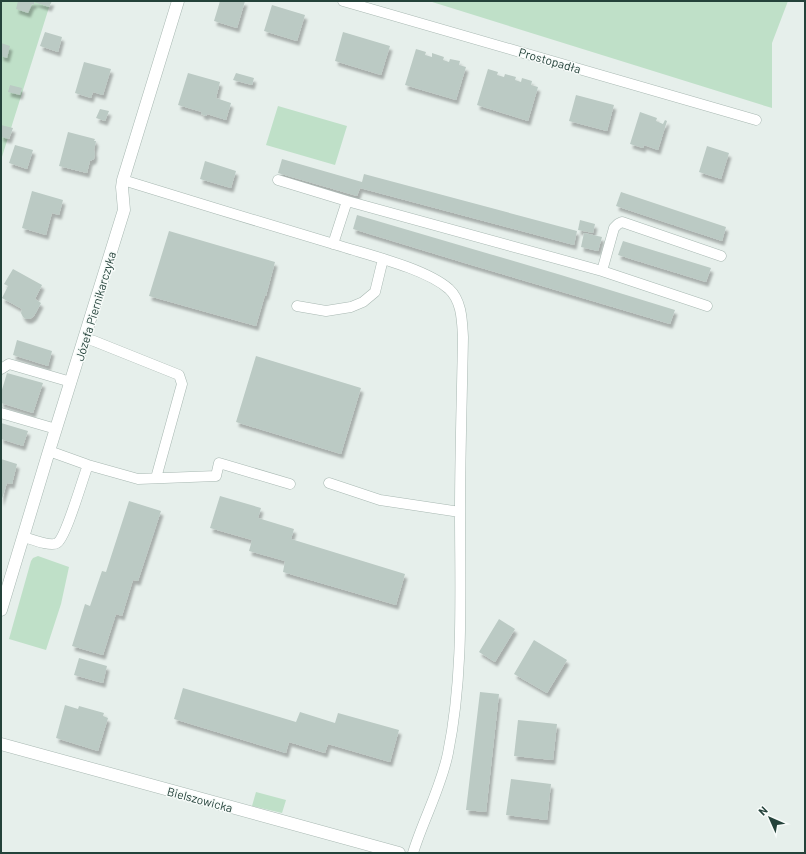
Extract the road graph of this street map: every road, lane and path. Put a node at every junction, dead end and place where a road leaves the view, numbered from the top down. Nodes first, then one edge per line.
1 (178, 1) edge
2 (343, 1) edge
3 (756, 120) dead end
4 (123, 180) junction
5 (278, 180) dead end
6 (347, 201) junction
7 (333, 244) junction
8 (720, 256) dead end
9 (383, 259) junction
10 (602, 271) junction
11 (297, 306) dead end
12 (707, 306) dead end
13 (85, 339) junction
14 (1, 369) edge
15 (71, 382) junction
16 (1, 413) edge
17 (56, 429) junction
18 (49, 451) junction
19 (88, 464) junction
20 (156, 478) junction
21 (329, 483) dead end
22 (290, 484) dead end
23 (460, 512) junction
24 (24, 537) junction
25 (1, 610) edge
26 (1, 744) edge
27 (400, 853) edge
28 (413, 853) edge

1 - 4 street, Józefa Piernikarczyka
2 - 3 lane, Prostopadła
4 - 7 lane
4 - 13 street, Józefa Piernikarczyka
5 - 6 lane
6 - 7 lane
6 - 10 lane
7 - 9 lane
8 - 10 lane
9 - 11 lane
9 - 23 lane
10 - 12 lane
13 - 15 street, Józefa Piernikarczyka
13 - 20 lane
14 - 15 lane
15 - 17 street, Józefa Piernikarczyka
16 - 17 lane
17 - 18 street, Józefa Piernikarczyka
18 - 19 lane
18 - 24 street, Józefa Piernikarczyka
19 - 20 lane
19 - 24 lane
20 - 22 lane
21 - 23 lane
23 - 28 lane
24 - 25 street, Józefa Piernikarczyka
26 - 27 street, Bielszowicka

